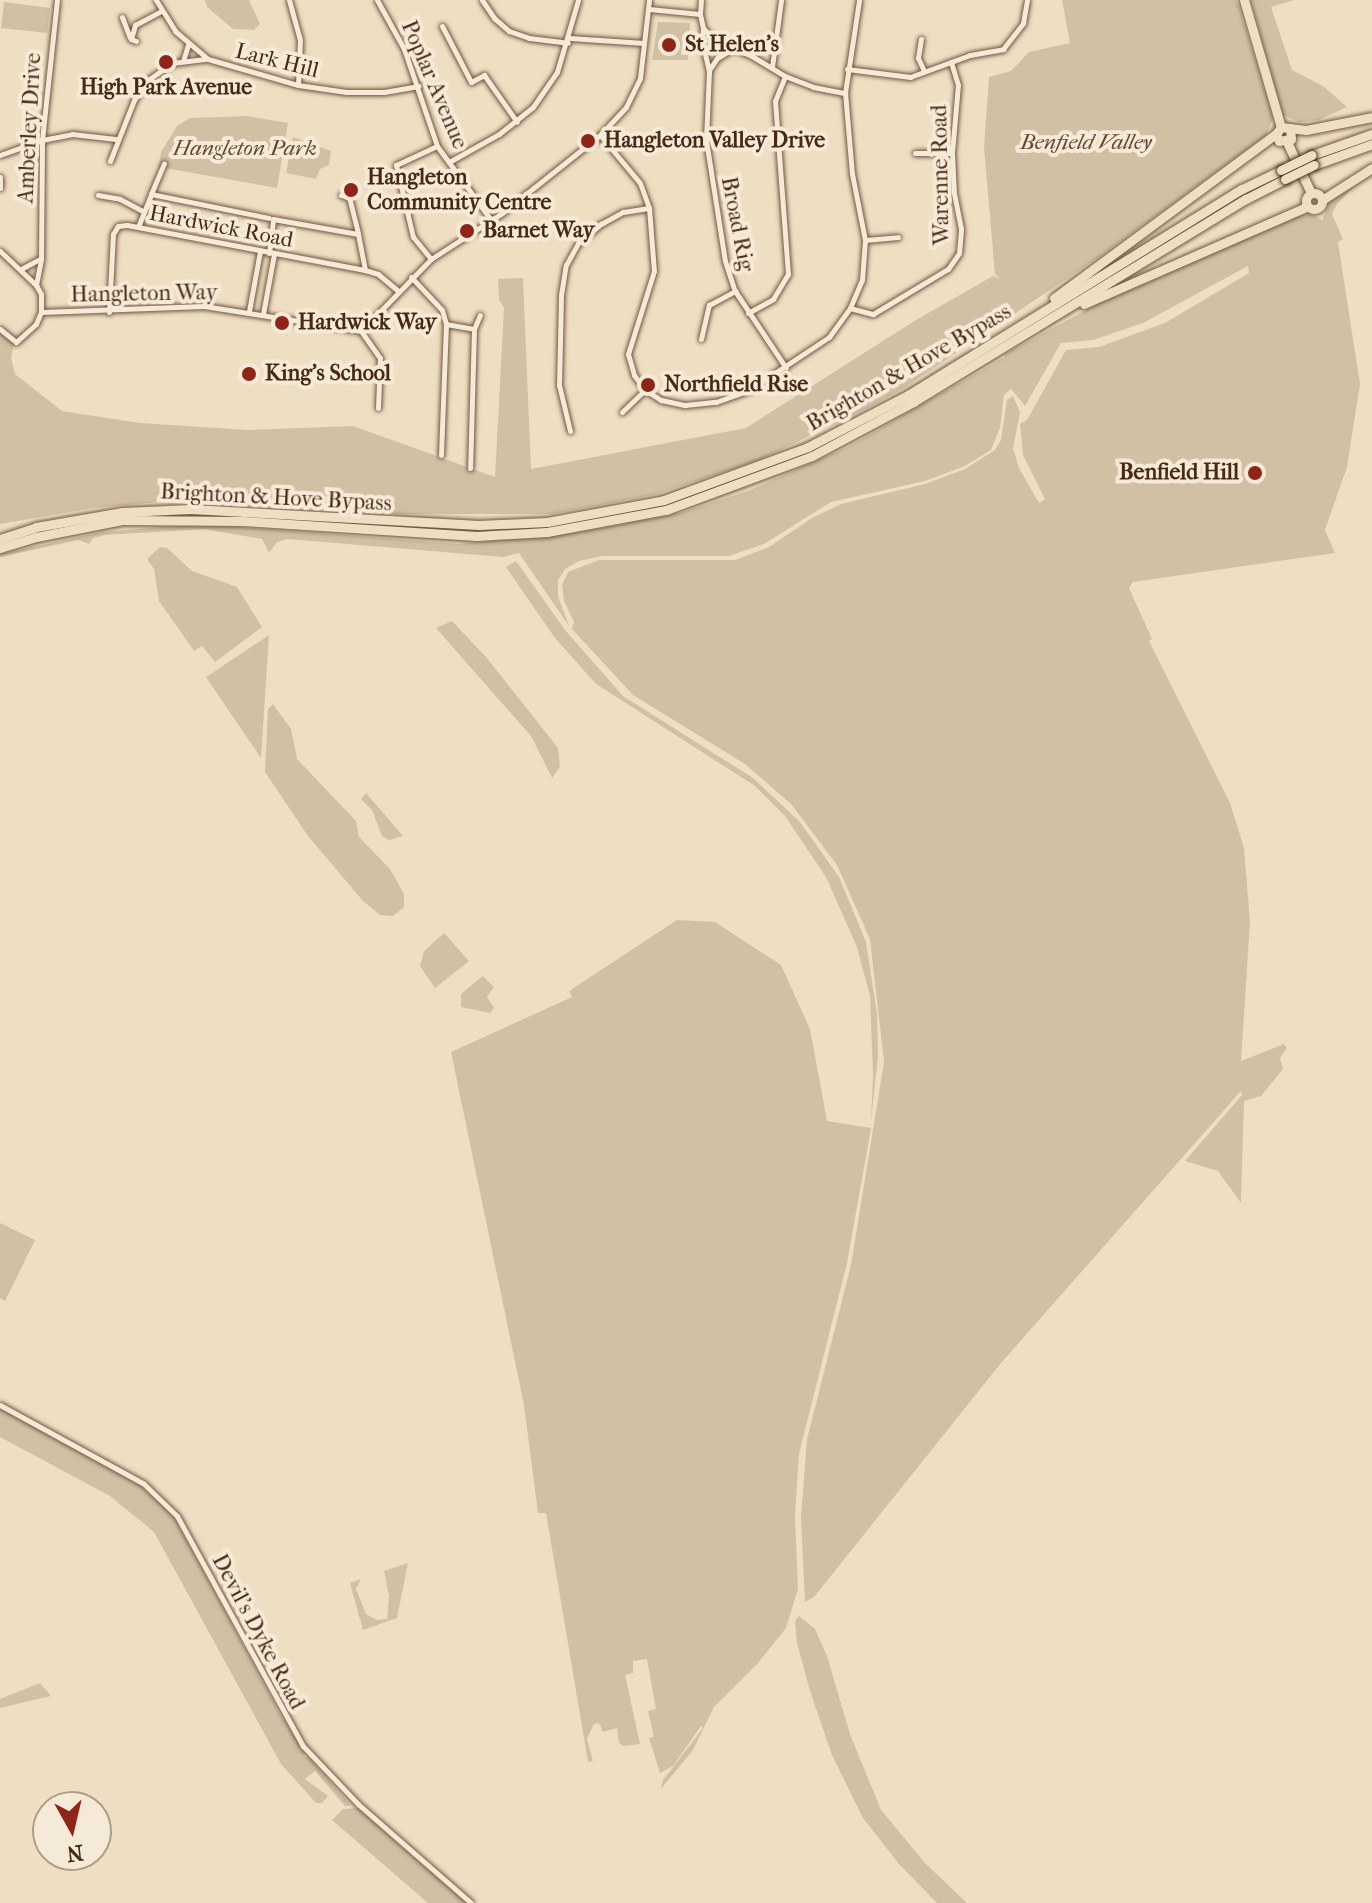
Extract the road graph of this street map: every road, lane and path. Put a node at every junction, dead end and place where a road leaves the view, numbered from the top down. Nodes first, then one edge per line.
1 (57, 0) edge
2 (156, 0) edge
3 (289, 0) edge
4 (377, 0) edge
5 (482, 0) edge
6 (578, 0) edge
7 (649, 0) edge
8 (701, 0) edge
9 (781, 0) edge
10 (859, 0) edge
11 (1027, 0) edge
12 (1244, 0) edge
13 (649, 9) junction
14 (161, 11) junction
15 (700, 14) junction
16 (135, 25) junction
17 (442, 26) dead end
18 (703, 28) junction
19 (921, 39) dead end
20 (569, 40) junction
21 (644, 43) junction
22 (188, 45) junction
23 (732, 49) junction
24 (208, 59) junction
25 (183, 61) junction
26 (951, 62) junction
27 (772, 67) junction
28 (847, 69) junction
29 (709, 71) junction
30 (924, 71) junction
31 (785, 76) junction
32 (298, 85) junction
33 (418, 86) junction
34 (845, 93) junction
35 (1372, 117) edge
36 (517, 122) junction
37 (1282, 130) junction
38 (1372, 134) edge
39 (600, 135) junction
40 (116, 139) junction
41 (42, 140) junction
42 (1372, 144) edge
43 (437, 146) junction
44 (915, 153) dead end
45 (952, 153) junction
46 (0, 155) edge
47 (1313, 160) junction
48 (110, 161) dead end
49 (449, 162) junction
50 (164, 164) dead end
51 (1372, 168) edge
52 (1283, 174) junction
53 (0, 177) edge
54 (0, 188) edge
55 (1311, 193) junction
56 (151, 194) junction
57 (98, 195) dead end
58 (341, 195) dead end
59 (1322, 200) junction
60 (1308, 206) junction
61 (649, 208) junction
62 (143, 211) junction
63 (269, 218) dead end
64 (491, 220) junction
65 (138, 227) junction
66 (358, 234) junction
67 (898, 237) dead end
68 (865, 240) junction
69 (0, 251) edge
70 (260, 251) junction
71 (272, 254) junction
72 (41, 259) junction
73 (431, 259) junction
74 (21, 269) junction
75 (365, 270) junction
76 (411, 277) junction
77 (36, 285) junction
78 (398, 291) junction
79 (735, 291) junction
80 (850, 308) junction
81 (249, 311) junction
82 (41, 312) junction
83 (109, 312) junction
84 (748, 313) junction
85 (263, 314) junction
86 (480, 315) dead end
87 (1046, 321) junction
88 (446, 324) junction
89 (0, 329) edge
90 (474, 329) junction
91 (361, 331) junction
92 (1009, 331) junction
93 (701, 339) dead end
94 (786, 368) junction
95 (645, 390) junction
96 (378, 408) dead end
97 (622, 412) dead end
98 (570, 431) dead end
99 (441, 455) dead end
100 (470, 468) dead end
101 (0, 539) edge
102 (0, 548) edge
103 (0, 1405) edge
104 (471, 1903) edge

1 - 41 street, Amberley Drive
2 - 14 street, Lark Hill
3 - 32 street
4 - 33 street, Poplar Avenue
5 - 20 street
6 - 20 street
7 - 13 street
8 - 15 street, Broad Rig
9 - 27 street
10 - 28 street
11 - 26 street
12 - 37 highway
13 - 15 street
13 - 21 street
14 - 16 street
14 - 22 street, Lark Hill
15 - 18 street, Broad Rig
16 - 16 street
17 - 36 street
18 - 23 street
18 - 29 street, Broad Rig
19 - 30 street
20 - 21 street
20 - 36 street
21 - 39 street
22 - 24 street, Lark Hill
22 - 25 street
23 - 27 street
23 - 29 street
24 - 25 street
24 - 32 street, Lark Hill
25 - 40 street
26 - 30 street
26 - 45 street, Warenne Road
27 - 31 street
28 - 30 street
28 - 34 street
29 - 79 street, Broad Rig
31 - 34 street
31 - 84 street
32 - 33 street, Lark Hill
33 - 43 street, Poplar Avenue
34 - 68 street
35 - 37 highway
36 - 49 street
37 - 55 highway
37 - 92 highway
38 - 47 highway, Brighton & Hove Bypass
39 - 61 street
39 - 64 street
40 - 41 street
40 - 48 street
41 - 46 street
41 - 72 street, Amberley Drive
42 - 47 highway, Brighton & Hove Bypass
43 - 49 street, Poplar Avenue
43 - 73 street
44 - 45 street
45 - 80 street, Warenne Road
47 - 52 highway, Brighton & Hove Bypass, bridge
49 - 64 street, Poplar Avenue
50 - 56 street
51 - 59 highway
52 - 87 highway, Brighton & Hove Bypass
52 - 92 highway, Brighton & Hove Bypass
53 - 54 street
55 - 59 highway
55 - 60 highway
56 - 62 street
56 - 63 street
57 - 62 street
58 - 66 street
59 - 60 highway
60 - 87 highway
61 - 95 street
61 - 98 street
62 - 65 street
64 - 73 street
65 - 70 street, Hardwick Road
65 - 83 street, Hardwick Road
66 - 71 street
66 - 75 street
67 - 68 street
68 - 80 street
69 - 74 street
70 - 71 street, Hardwick Road
70 - 81 street
71 - 75 street, Hardwick Road
71 - 85 street
72 - 74 street
72 - 77 street, Amberley Drive
73 - 76 street
74 - 77 street
75 - 78 street, Hardwick Road
76 - 78 street
76 - 88 street
77 - 82 street
78 - 91 street
79 - 84 street, Broad Rig
79 - 93 street
80 - 94 street
81 - 83 street, Hangleton Way
81 - 85 street, Hangleton Way
82 - 83 street, Hangleton Way
82 - 89 street
84 - 94 street, Broad Rig
85 - 91 street, Hangleton Way
86 - 90 street
87 - 102 highway, Brighton & Hove Bypass
88 - 90 street
88 - 99 street
90 - 100 street
91 - 96 street
92 - 101 highway, Brighton & Hove Bypass
94 - 95 street
95 - 97 street
103 - 104 street, Devil's Dyke Road

